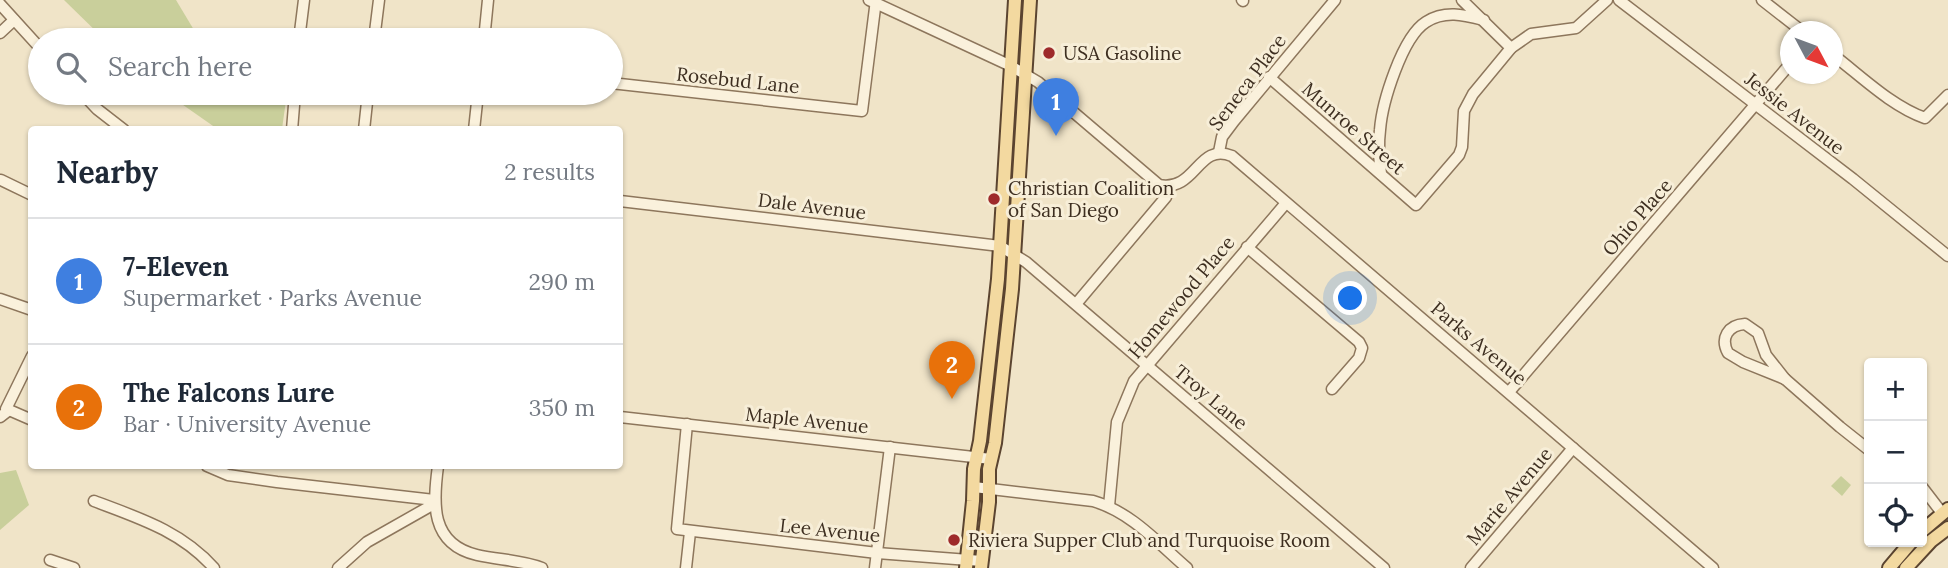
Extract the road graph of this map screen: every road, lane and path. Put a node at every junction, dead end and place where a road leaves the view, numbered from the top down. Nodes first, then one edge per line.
1 (304, 0) edge
2 (379, 0) edge
3 (488, 0) edge
4 (1014, 0) edge
5 (1030, 0) edge
6 (1335, 0) edge
7 (1462, 0) edge
8 (1607, 0) edge
9 (1619, 0) edge
10 (1762, 0) edge
11 (873, 1) edge
12 (0, 4) edge
13 (14, 20) junction
14 (1484, 20) junction
15 (1789, 21) edge
16 (300, 28) edge
17 (376, 28) edge
18 (485, 28) edge
19 (0, 33) edge
20 (28, 35) edge
21 (1511, 48) junction
22 (1843, 62) edge
23 (1012, 66) junction
24 (1027, 76) junction
25 (1780, 76) edge
26 (1269, 78) junction
27 (623, 84) edge
28 (1948, 95) edge
29 (1756, 104) junction
30 (93, 105) edge
31 (294, 105) edge
32 (367, 105) edge
33 (477, 105) edge
34 (119, 126) edge
35 (292, 126) edge
36 (364, 126) edge
37 (474, 126) edge
38 (1219, 152) junction
39 (1381, 174) junction
40 (1, 180) edge
41 (1168, 187) junction
42 (28, 193) edge
43 (623, 201) edge
44 (1286, 203) junction
45 (1000, 246) junction
46 (1247, 247) junction
47 (1014, 254) junction
48 (1948, 256) edge
49 (0, 299) edge
50 (1076, 304) junction
51 (28, 309) edge
52 (28, 364) edge
53 (1146, 364) junction
54 (1785, 379) junction
55 (1332, 389) dead end
56 (1509, 392) junction
57 (9, 410) junction
58 (623, 417) edge
59 (0, 418) edge
60 (28, 418) edge
61 (688, 424) junction
62 (1864, 446) edge
63 (890, 447) junction
64 (1573, 448) junction
65 (975, 457) junction
66 (991, 459) junction
67 (214, 469) edge
68 (438, 469) edge
69 (974, 487) junction
70 (989, 488) junction
71 (1927, 491) edge
72 (94, 501) dead end
73 (434, 502) junction
74 (1109, 506) junction
75 (1945, 511) edge
76 (1927, 527) edge
77 (1948, 528) edge
78 (690, 532) junction
79 (1936, 538) junction
80 (1906, 547) edge
81 (877, 553) junction
82 (50, 560) dead end
83 (967, 564) edge
84 (982, 565) edge
85 (74, 568) edge
86 (214, 568) edge
87 (338, 568) edge
88 (542, 568) edge
89 (686, 568) edge
90 (875, 568) edge
91 (1187, 568) edge
92 (1384, 568) edge
93 (1471, 568) edge
94 (1713, 568) edge
95 (1889, 568) edge
96 (1906, 568) edge

1 - 16 street
2 - 17 street
3 - 18 street
4 - 23 main road
5 - 24 main road
6 - 26 street, Seneca Place
7 - 14 street
8 - 21 street
9 - 29 street, Jessie Avenue
10 - 15 street
11 - 23 street
11 - 27 street, Rosebud Lane
12 - 13 street
13 - 19 street
13 - 20 street
14 - 21 street
14 - 39 street
21 - 39 street, Munroe Street
22 - 28 street
23 - 24 street
23 - 45 main road
24 - 41 street
24 - 47 main road
25 - 29 street, Ohio Place
26 - 38 street, Seneca Place
26 - 39 street, Munroe Street
29 - 48 street, Jessie Avenue
29 - 56 street, Ohio Place
30 - 34 street
31 - 35 street
32 - 36 street
33 - 37 street
38 - 41 street, Seneca Place
38 - 44 street, Parks Avenue
40 - 42 street
41 - 50 street, Seneca Place
43 - 45 street, Dale Avenue
44 - 46 street, Homewood Place
44 - 56 street, Parks Avenue
45 - 47 street, Troy Lane
45 - 65 main road
46 - 53 street, Homewood Place
46 - 55 street
47 - 50 street, Troy Lane
47 - 66 main road
49 - 51 street
50 - 53 street, Troy Lane
52 - 57 street
53 - 74 street, Homewood Place
53 - 92 street, Troy Lane
54 - 54 street
54 - 62 street
56 - 64 street, Parks Avenue
57 - 59 street
57 - 60 street
58 - 61 street, Maple Avenue
61 - 63 street, Maple Avenue
61 - 78 street
63 - 65 street, Maple Avenue
63 - 81 street
64 - 93 street, Marie Avenue
64 - 94 street, Parks Avenue
65 - 66 street, Maple Avenue
65 - 69 main road
66 - 70 main road
67 - 73 street
68 - 73 street
69 - 70 street
69 - 83 main road
70 - 74 street
70 - 84 main road
71 - 75 street
72 - 86 street
73 - 87 street
73 - 88 street
74 - 91 street
75 - 76 main road
75 - 79 main road
77 - 79 main road
78 - 81 street, Lee Avenue
78 - 89 street
79 - 96 main road
80 - 95 main road
81 - 83 street, Lee Avenue
81 - 90 street
82 - 85 street
83 - 84 street, Lee Avenue

